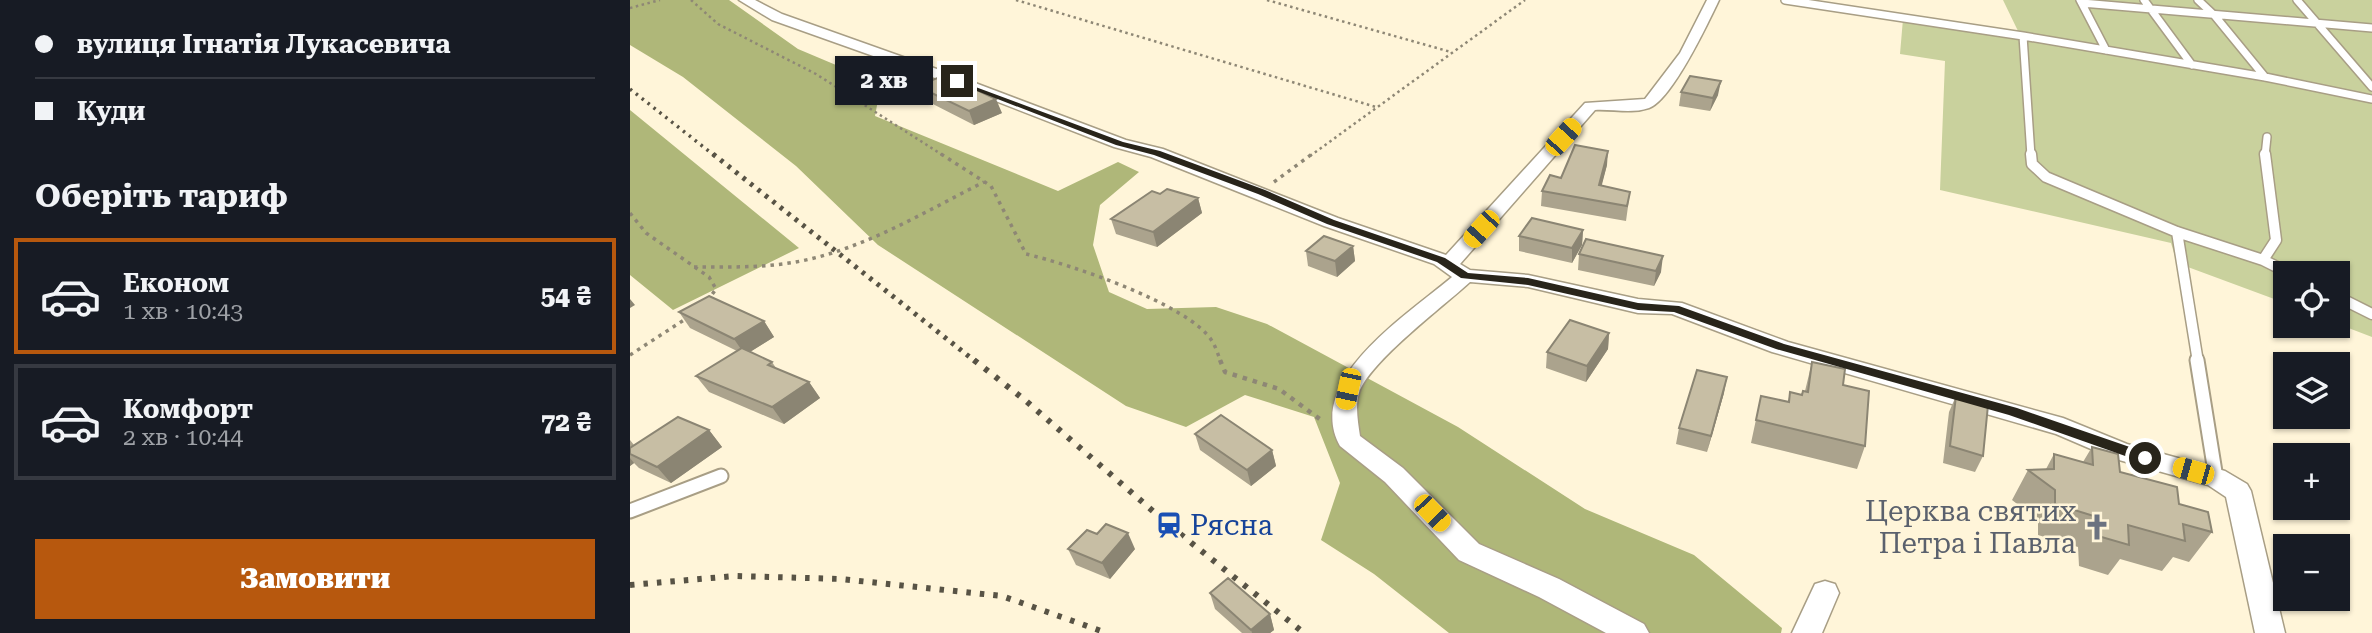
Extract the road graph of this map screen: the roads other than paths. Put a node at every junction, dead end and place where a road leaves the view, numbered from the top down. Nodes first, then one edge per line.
1 (745, 0) edge
2 (1713, 0) edge
3 (1785, 0) edge
4 (2144, 0) edge
5 (2198, 0) edge
6 (2297, 0) edge
7 (2081, 2) edge
8 (2152, 10) junction
9 (2215, 16) junction
10 (2318, 24) junction
11 (2372, 28) edge
12 (2023, 36) junction
13 (2106, 50) junction
14 (2192, 65) junction
15 (2265, 77) junction
16 (2372, 87) edge
17 (2372, 99) edge
18 (2267, 137) dead end
19 (2177, 232) junction
20 (2263, 260) junction
21 (2273, 265) edge
22 (1457, 270) junction
23 (2350, 303) edge
24 (2372, 314) edge
25 (722, 476) dead end
26 (2217, 478) junction
27 (630, 511) edge
28 (1825, 593) dead end
29 (1634, 633) edge
30 (1807, 633) edge
31 (2270, 633) edge

1 - 22 street
2 - 22 street
3 - 12 lane
4 - 8 lane
5 - 9 lane
6 - 10 lane
7 - 8 lane
7 - 13 lane
8 - 9 lane
8 - 14 lane
9 - 10 lane
9 - 15 lane
10 - 11 lane
10 - 16 lane
12 - 13 lane
12 - 19 lane
13 - 14 lane
14 - 15 lane
15 - 17 lane
18 - 20 lane
19 - 20 lane
19 - 26 lane
20 - 21 lane
22 - 26 street
22 - 29 street
23 - 24 lane
25 - 27 lane
26 - 31 street
28 - 30 street

